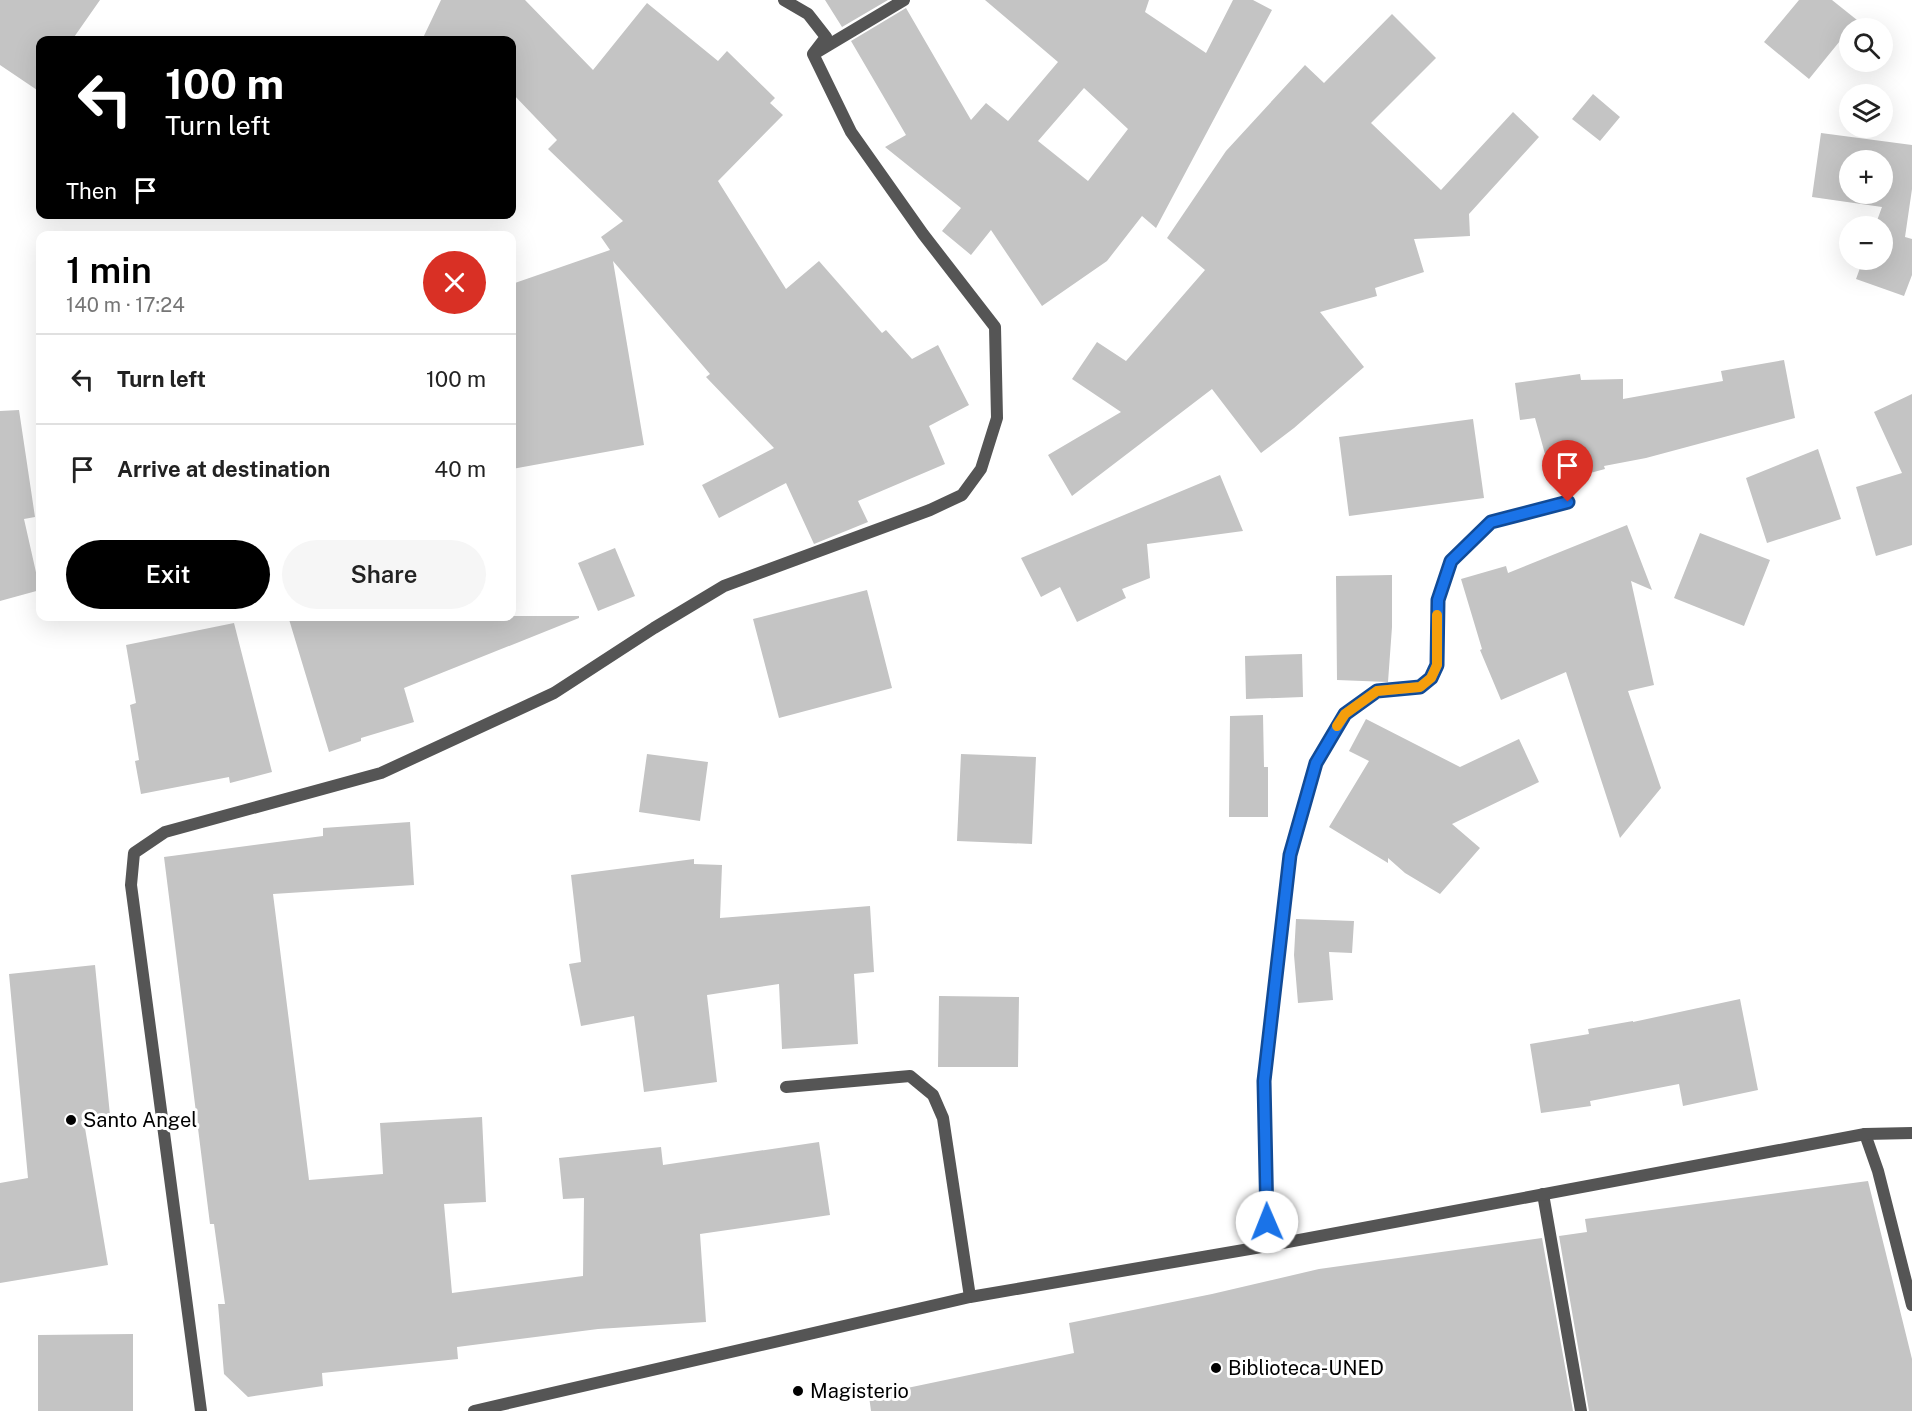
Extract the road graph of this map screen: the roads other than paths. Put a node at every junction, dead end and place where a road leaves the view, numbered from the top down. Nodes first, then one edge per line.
1 (784, 0) edge
2 (904, 0) edge
3 (813, 54) junction
4 (1568, 502) dead end
5 (786, 1087) dead end
6 (1912, 1133) edge
7 (1865, 1134) junction
8 (1543, 1194) junction
9 (1268, 1246) junction
10 (970, 1297) junction
11 (1912, 1305) edge
12 (201, 1411) edge
13 (474, 1411) edge
14 (1581, 1411) edge

1 - 3 street
2 - 3 street
3 - 12 street
4 - 9 street
5 - 10 street
6 - 7 street
7 - 8 street
7 - 11 street
8 - 9 street
8 - 14 street
9 - 10 street
10 - 13 street

